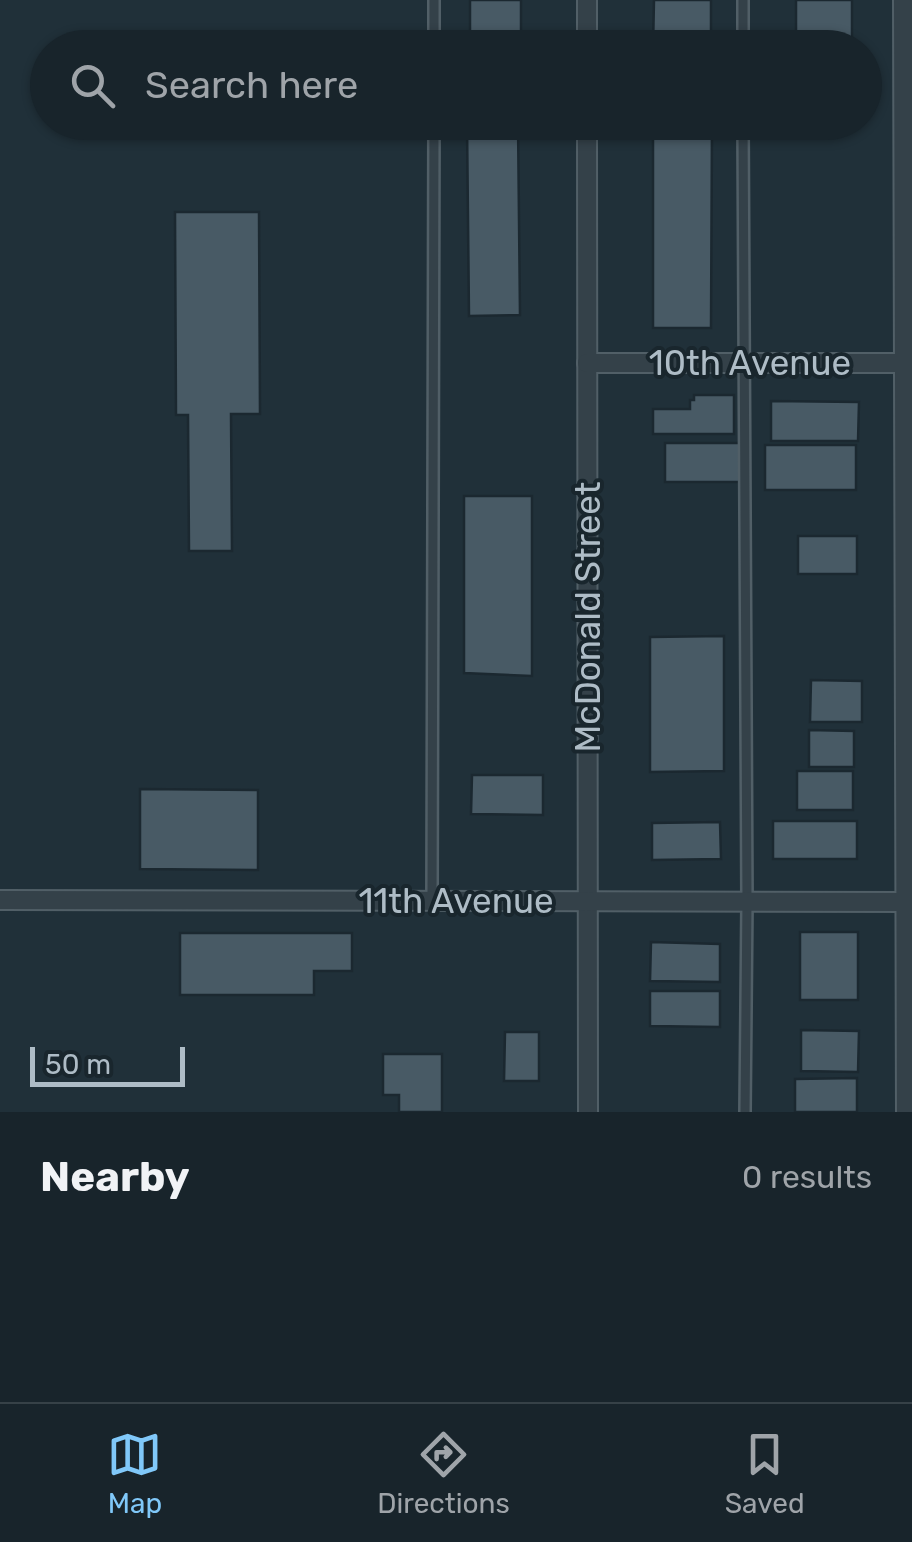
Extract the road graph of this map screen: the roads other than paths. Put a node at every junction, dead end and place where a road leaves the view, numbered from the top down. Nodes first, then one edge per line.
1 (434, 0) edge
2 (586, 0) edge
3 (744, 0) edge
4 (902, 0) edge
5 (434, 30) edge
6 (586, 30) edge
7 (744, 30) edge
8 (434, 140) edge
9 (587, 140) edge
10 (744, 140) edge
11 (587, 363) junction
12 (908, 363) edge
13 (744, 364) junction
14 (0, 900) edge
15 (432, 901) junction
16 (588, 901) junction
17 (746, 902) junction
18 (909, 902) edge
19 (588, 1112) edge
20 (744, 1112) edge
21 (906, 1112) edge

1 - 5 lane
2 - 6 street
3 - 7 lane
4 - 12 street
8 - 15 lane
9 - 11 street, McDonald Street
10 - 13 lane
11 - 13 street, 10th Avenue
11 - 16 street, McDonald Street
12 - 13 street, 10th Avenue
12 - 18 street
13 - 17 lane
14 - 15 street, 11th Avenue
15 - 16 street, 11th Avenue
16 - 17 street, 11th Avenue
16 - 19 street, McDonald Street
17 - 18 street, 11th Avenue
17 - 20 lane
18 - 21 street

